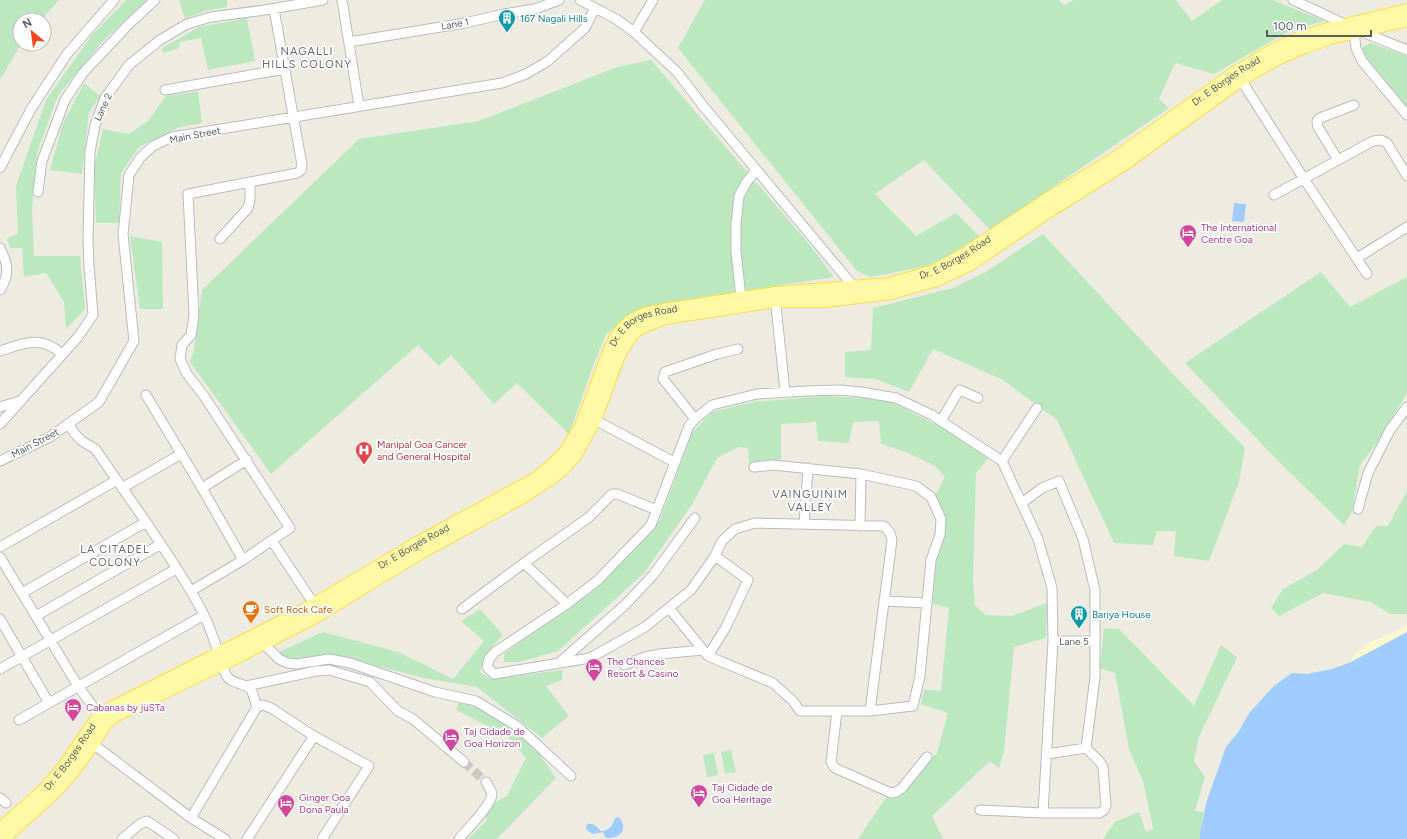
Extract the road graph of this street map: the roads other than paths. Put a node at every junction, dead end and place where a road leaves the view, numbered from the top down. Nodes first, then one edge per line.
1 (114, 0) edge
2 (155, 0) edge
3 (323, 0) edge
4 (342, 0) edge
5 (559, 0) edge
6 (580, 0) edge
7 (653, 0) edge
8 (1293, 0) edge
9 (274, 8) junction
10 (596, 8) junction
11 (1407, 10) edge
12 (1407, 20) edge
13 (1354, 29) junction
14 (634, 32) junction
15 (349, 42) junction
16 (1407, 50) edge
17 (285, 69) junction
18 (1241, 80) junction
19 (165, 90) dead end
20 (1354, 105) dead end
21 (359, 106) junction
22 (1407, 115) edge
23 (294, 118) junction
24 (1338, 160) junction
25 (0, 168) edge
26 (756, 170) junction
27 (1407, 176) edge
28 (1304, 179) junction
29 (250, 182) junction
30 (38, 192) dead end
31 (1274, 196) dead end
32 (1407, 227) edge
33 (220, 239) dead end
34 (0, 248) edge
35 (1357, 258) junction
36 (1367, 274) dead end
37 (854, 287) junction
38 (0, 290) edge
39 (776, 297) junction
40 (741, 298) junction
41 (738, 349) dead end
42 (0, 351) edge
43 (62, 354) junction
44 (785, 392) junction
45 (146, 396) dead end
46 (978, 398) dead end
47 (21, 400) junction
48 (0, 407) edge
49 (1407, 407) edge
50 (1037, 408) dead end
51 (695, 419) junction
52 (595, 420) junction
53 (941, 421) junction
54 (0, 424) edge
55 (68, 424) junction
56 (181, 454) junction
57 (246, 460) junction
58 (0, 461) edge
59 (1002, 461) junction
60 (674, 462) junction
61 (754, 467) dead end
62 (808, 468) junction
63 (860, 474) junction
64 (120, 484) junction
65 (202, 488) junction
66 (1022, 503) junction
67 (1358, 509) dead end
68 (657, 510) junction
69 (695, 518) dead end
70 (146, 522) junction
71 (804, 524) junction
72 (860, 526) junction
73 (272, 541) junction
74 (161, 544) junction
75 (0, 547) edge
76 (715, 556) junction
77 (0, 557) edge
78 (243, 560) junction
79 (524, 563) junction
80 (176, 569) junction
81 (191, 592) junction
82 (22, 593) junction
83 (884, 601) junction
84 (927, 603) junction
85 (314, 604) junction
86 (567, 604) junction
87 (669, 608) junction
88 (462, 609) dead end
89 (204, 615) junction
90 (36, 616) junction
91 (0, 619) edge
92 (51, 640) junction
93 (1053, 641) junction
94 (1095, 641) junction
95 (264, 644) junction
96 (706, 653) junction
97 (22, 656) junction
98 (220, 659) junction
99 (559, 663) junction
100 (624, 665) dead end
101 (0, 668) edge
102 (78, 686) junction
103 (246, 686) junction
104 (49, 703) junction
105 (257, 708) junction
106 (837, 711) junction
107 (870, 711) junction
108 (100, 715) junction
109 (19, 720) dead end
110 (314, 736) junction
111 (93, 744) junction
112 (1086, 748) junction
113 (1047, 754) junction
114 (927, 758) dead end
115 (464, 762) tunnel mouth
116 (571, 776) dead end
117 (486, 782) tunnel mouth
118 (980, 810) dead end
119 (1043, 813) junction
120 (191, 818) junction
121 (0, 829) edge
122 (3, 839) edge
123 (122, 839) edge
124 (174, 839) edge
125 (225, 839) edge
126 (247, 839) edge
127 (322, 839) edge
128 (459, 839) edge

1 - 25 street
2 - 30 street
3 - 9 street, Lane 2
4 - 15 street
5 - 15 street, Lane 1
6 - 10 street
7 - 14 street
8 - 13 street
9 - 17 street
9 - 43 street, Lane 2
10 - 14 street
10 - 21 street, Main Street
11 - 13 main road, Dr. E Borges Road
12 - 13 main road, Dr. E Borges Road
13 - 16 street
13 - 18 main road, Dr. E Borges Road
13 - 22 street
13 - 37 main road, Dr. E Borges Road
14 - 26 street
15 - 21 street
17 - 19 street
17 - 23 street
18 - 28 street
18 - 39 main road, Dr. E Borges Road
20 - 24 street
21 - 23 street, Main Street
23 - 29 street
23 - 55 street, Main Street
24 - 27 street
24 - 28 street
26 - 37 street
26 - 40 street
28 - 31 street
28 - 35 street
29 - 33 street
29 - 57 street
32 - 35 street
34 - 38 street
35 - 36 street
37 - 39 main road, Dr. E Borges Road
39 - 40 main road, Dr. E Borges Road
39 - 44 street
39 - 52 main road, Dr. E Borges Road
40 - 85 main road, Dr. E Borges Road
41 - 51 street
42 - 43 street
43 - 47 street, Lane 2
44 - 51 street
44 - 53 street
45 - 56 street
46 - 53 street
47 - 48 street
47 - 54 street, Lane 2
49 - 67 street
50 - 59 street
51 - 60 street
52 - 60 street
52 - 95 main road, Dr. E Borges Road
53 - 59 street
55 - 58 street, Main Street
55 - 64 street
56 - 64 street
56 - 65 street
57 - 65 street
57 - 73 street
59 - 66 street
60 - 68 street
61 - 62 street
62 - 63 street
62 - 71 street
63 - 72 street
63 - 84 street
64 - 70 street
64 - 75 street
65 - 78 street
66 - 93 street
66 - 94 street
68 - 79 street
68 - 86 street
69 - 99 street
70 - 74 street
70 - 82 street
71 - 72 street
71 - 76 street
72 - 83 street
73 - 78 street
73 - 85 street
74 - 80 street
74 - 90 street
76 - 87 street
76 - 96 street
77 - 82 street
78 - 81 street
79 - 86 street
79 - 88 street
80 - 81 street
80 - 92 street
81 - 89 street
82 - 90 street
83 - 84 street
83 - 107 street
84 - 107 street
85 - 98 main road, Dr. E Borges Road
86 - 99 street
87 - 96 street
87 - 99 street
89 - 98 street
89 - 102 street
90 - 92 street
91 - 97 street
92 - 97 street
92 - 102 street
93 - 94 street, Lane 5
93 - 113 street
94 - 112 street
95 - 98 main road, Dr. E Borges Road
95 - 116 street
96 - 100 street
96 - 106 street
97 - 101 street
97 - 104 street
98 - 103 street
98 - 108 main road, Dr. E Borges Road
98 - 111 main road, Dr. E Borges Road
102 - 104 street
102 - 108 street
103 - 105 street
103 - 115 street
104 - 109 street
105 - 110 street
105 - 120 street
106 - 107 street
106 - 114 street
108 - 121 main road, Dr. E Borges Road
110 - 126 street
110 - 127 street
111 - 120 street
111 - 122 main road, Dr. E Borges Road
112 - 113 street
112 - 119 street
113 - 119 street
117 - 128 street
118 - 119 street
120 - 125 street
123 - 124 street

